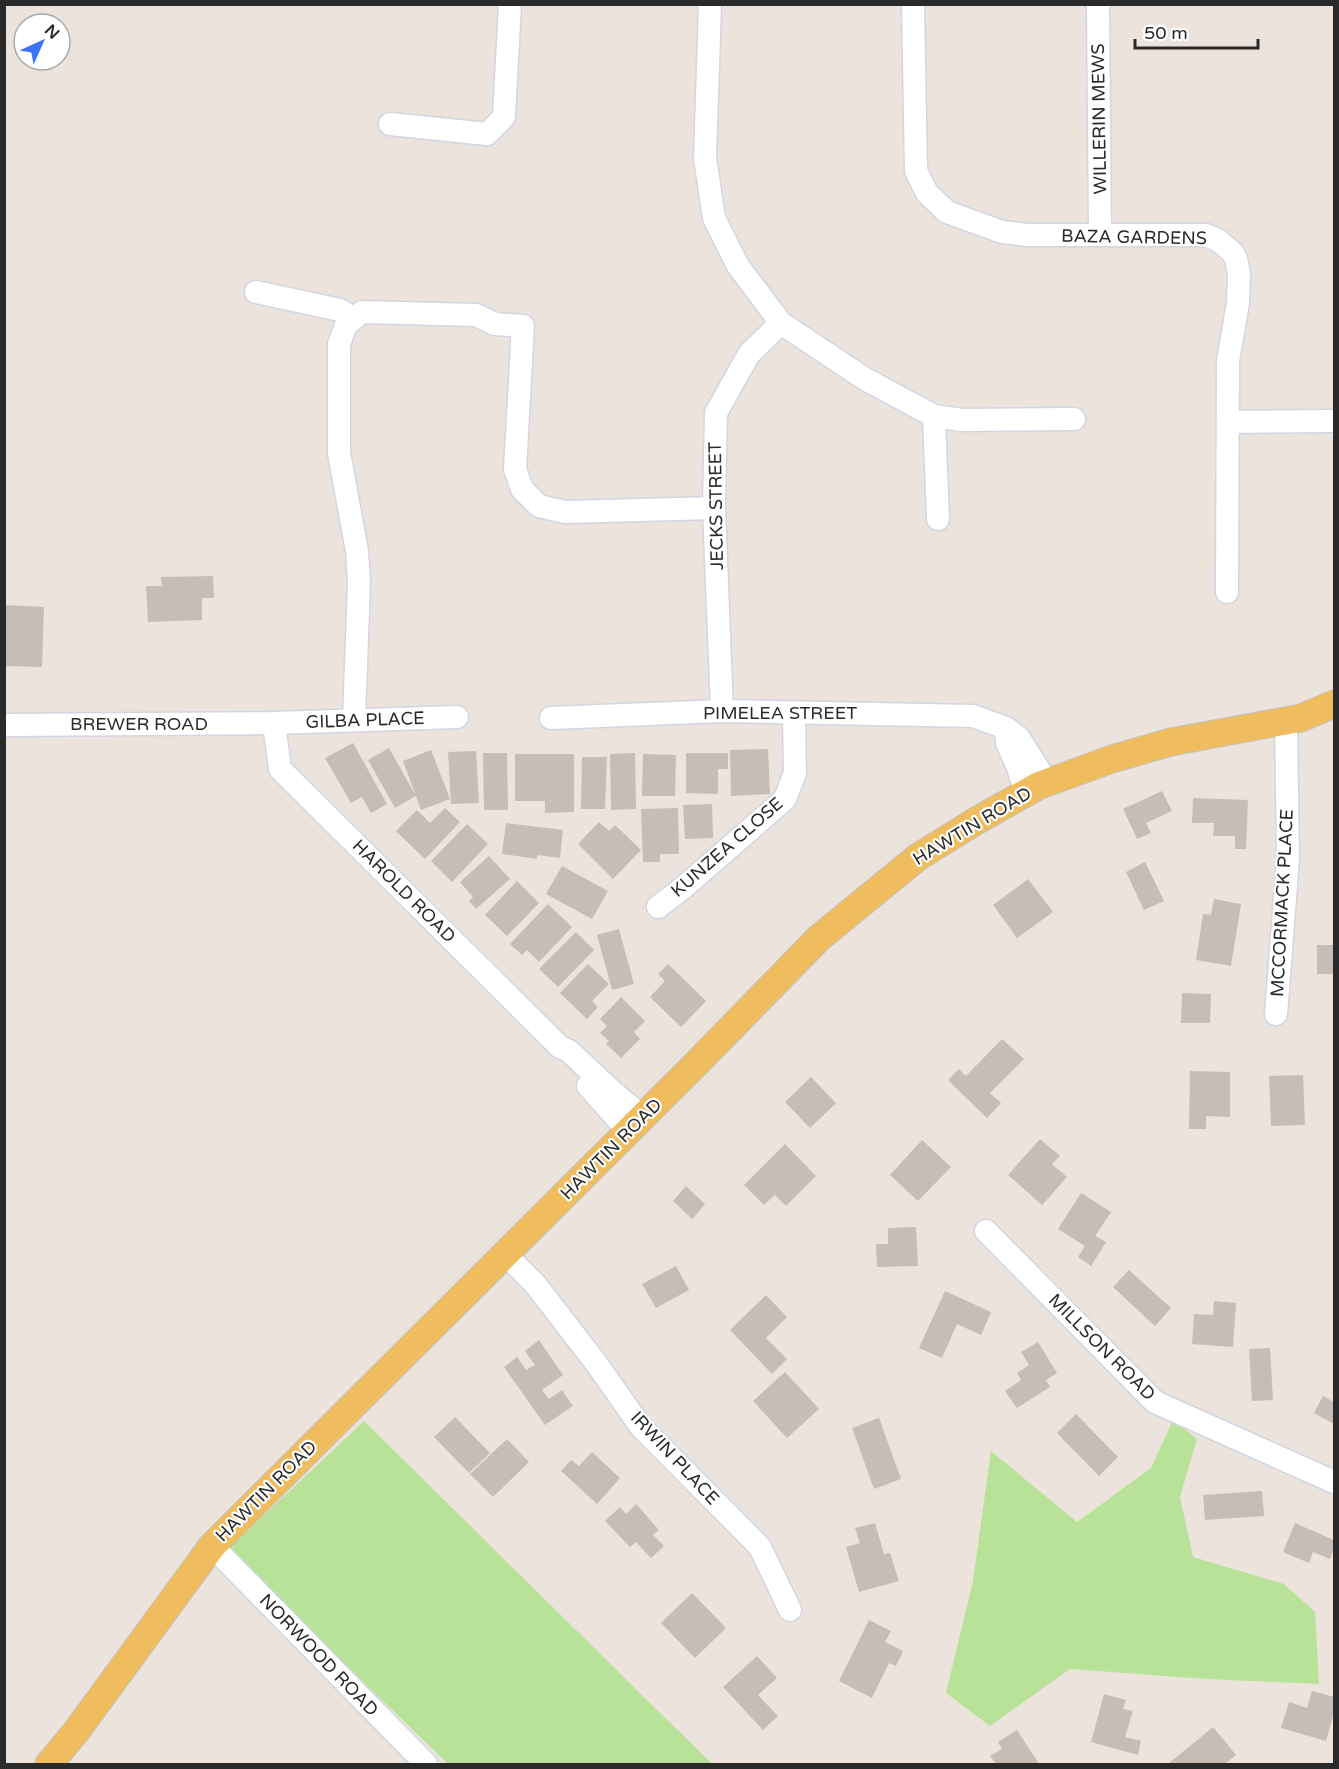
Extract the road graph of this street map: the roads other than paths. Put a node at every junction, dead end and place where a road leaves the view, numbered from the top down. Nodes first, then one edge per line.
1 (510, 4) edge
2 (710, 4) edge
3 (914, 4) edge
4 (1098, 4) edge
5 (390, 124) dead end
6 (1100, 234) junction
7 (256, 292) dead end
8 (353, 319) junction
9 (781, 322) junction
10 (934, 416) junction
11 (1074, 419) dead end
12 (1335, 421) edge
13 (1228, 422) junction
14 (714, 508) junction
15 (938, 519) dead end
16 (1227, 592) dead end
17 (1335, 704) edge
18 (722, 711) junction
19 (794, 712) junction
20 (457, 717) dead end
21 (551, 718) dead end
22 (1294, 719) junction
23 (354, 720) junction
24 (274, 723) junction
25 (1335, 723) edge
26 (4, 725) edge
27 (1036, 788) junction
28 (658, 907) dead end
29 (1276, 1014) dead end
30 (635, 1124) junction
31 (986, 1231) dead end
32 (506, 1255) junction
33 (1335, 1482) edge
34 (212, 1545) junction
35 (790, 1610) dead end
36 (49, 1764) edge
37 (426, 1764) edge

1 - 5 street
2 - 9 street
3 - 6 street, BAZA GARDENS
4 - 6 street, WILLERIN MEWS
6 - 13 street, BAZA GARDENS
7 - 8 street
8 - 14 street
8 - 23 street
9 - 10 street
9 - 14 street, JECKS STREET
10 - 11 street
10 - 15 street
12 - 13 street
13 - 16 street, BAZA GARDENS
14 - 18 street, JECKS STREET
17 - 22 main road, HAWTIN ROAD
18 - 19 street, PIMELEA STREET
18 - 21 street, PIMELEA STREET
19 - 27 street, PIMELEA STREET
19 - 28 street, KUNZEA CLOSE
20 - 23 street, GILBA PLACE
22 - 25 main road, HAWTIN ROAD
22 - 27 main road, HAWTIN ROAD
22 - 29 street, MCCORMACK PLACE
23 - 24 street, GILBA PLACE
24 - 26 street, BREWER ROAD
24 - 30 street, HAROLD ROAD
27 - 30 main road, HAWTIN ROAD
30 - 32 main road, HAWTIN ROAD
31 - 33 street, MILLSON ROAD
32 - 34 main road, HAWTIN ROAD
32 - 35 street, IRWIN PLACE
34 - 36 main road, HAWTIN ROAD
34 - 37 street, NORWOOD ROAD

